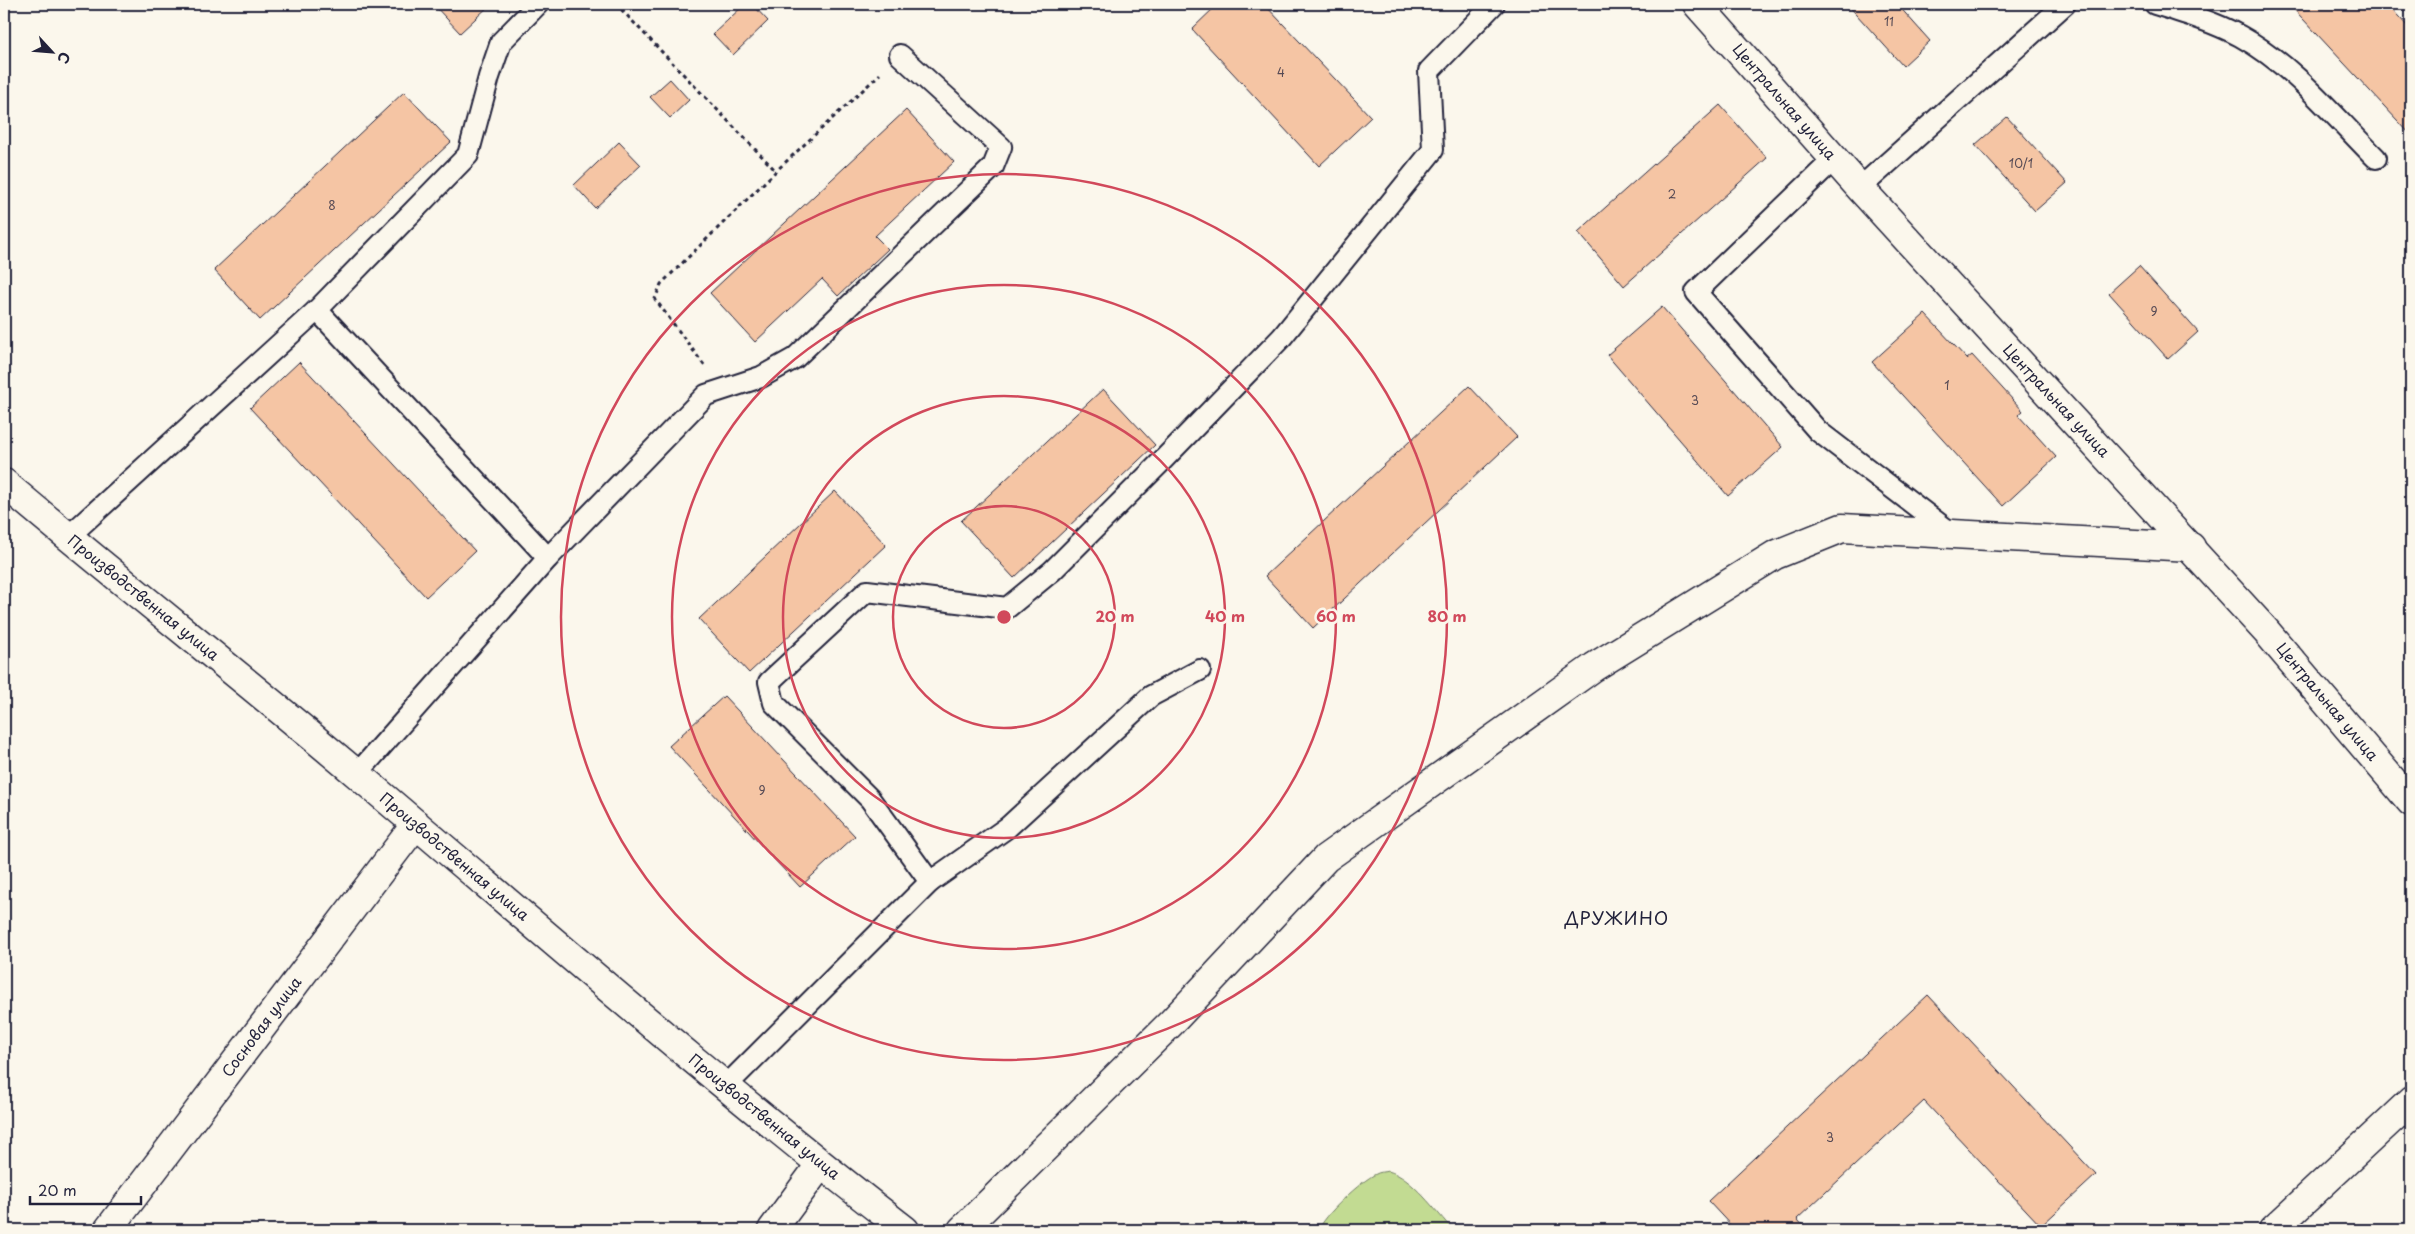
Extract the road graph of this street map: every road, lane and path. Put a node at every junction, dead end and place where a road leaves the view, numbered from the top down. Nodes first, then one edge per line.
1 (538, 4) edge
2 (616, 4) edge
3 (1494, 4) edge
4 (1697, 4) edge
5 (2064, 4) edge
6 (2155, 4) edge
7 (900, 55) joint
8 (2376, 158) dead end
9 (1834, 159) junction
10 (776, 171) junction
11 (1860, 188) junction
12 (317, 310) junction
13 (722, 390) junction
14 (5, 485) edge
15 (1951, 533) junction
16 (68, 537) junction
17 (2190, 547) junction
18 (548, 558) junction
19 (1200, 670) dead end
20 (357, 774) junction
21 (2411, 802) edge
22 (416, 824) junction
23 (930, 882) junction
24 (725, 1086) junction
25 (2411, 1102) edge
26 (820, 1165) junction
27 (108, 1230) edge
28 (772, 1230) edge
29 (905, 1230) edge
30 (962, 1230) edge
31 (2273, 1230) edge

1 - 12 lane
2 - 10 path
3 - 23 lane
4 - 9 street, Центральная улица
5 - 11 lane
6 - 8 lane
7 - 10 path
7 - 13 lane
9 - 11 street, Центральная улица
9 - 15 lane
10 - 13 path
11 - 17 street, Центральная улица
12 - 16 lane
12 - 18 lane
13 - 18 lane
14 - 16 street, Производственная улица
15 - 17 street
15 - 30 street
16 - 20 street, Производственная улица
17 - 21 street, Центральная улица
18 - 20 lane
19 - 23 lane
20 - 22 street, Производственная улица
22 - 24 street, Производственная улица
22 - 27 street, Сосновая улица
23 - 24 lane
24 - 26 street, Производственная улица
25 - 31 street
26 - 28 street
26 - 29 street, Производственная улица

